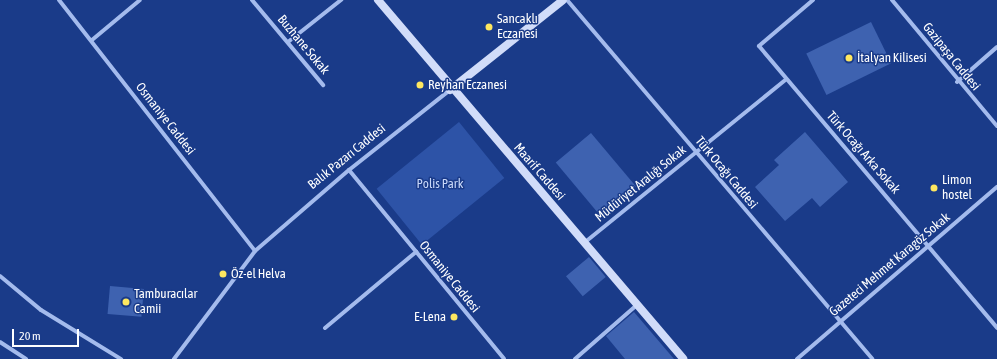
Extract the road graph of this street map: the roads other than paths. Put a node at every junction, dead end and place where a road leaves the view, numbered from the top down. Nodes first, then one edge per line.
1 (59, 0) edge
2 (140, 0) edge
3 (252, 0) edge
4 (341, 0) edge
5 (378, 0) edge
6 (562, 0) edge
7 (567, 0) edge
8 (813, 0) edge
9 (892, 0) edge
10 (92, 40) junction
11 (288, 42) junction
12 (997, 47) edge
13 (785, 80) junction
14 (957, 82) junction
15 (323, 85) dead end
16 (450, 90) junction
17 (997, 126) edge
18 (695, 152) junction
19 (349, 170) junction
20 (997, 187) edge
21 (584, 243) junction
22 (929, 247) junction
23 (255, 251) junction
24 (416, 252) junction
25 (0, 276) edge
26 (637, 305) junction
27 (839, 321) junction
28 (325, 328) dead end
29 (997, 328) edge
30 (0, 342) edge
31 (26, 359) edge
32 (121, 359) edge
33 (174, 359) edge
34 (504, 359) edge
35 (575, 359) edge
36 (683, 359) edge
37 (797, 359) edge
38 (872, 359) edge

1 - 10 street, Osmaniye Caddesi
2 - 10 street
3 - 11 street, Buzhane Sokak
4 - 11 street
5 - 16 street, Maarif Caddesi
6 - 16 street, Balık Pazarı Caddesi
7 - 18 street, Türk Ocağı Caddesi
8 - 13 street, Türk Ocağı Arka Sokak
9 - 14 street, Gazipaşa Caddesi
10 - 23 street, Osmaniye Caddesi
11 - 15 street, Buzhane Sokak
12 - 14 street
13 - 18 street, Müdüriyet Aralığı Sokak
13 - 22 street, Türk Ocağı Arka Sokak
14 - 17 street, Gazipaşa Caddesi
16 - 19 street, Balık Pazarı Caddesi
16 - 21 street, Maarif Caddesi
18 - 21 street, Müdüriyet Aralığı Sokak
18 - 27 street, Türk Ocağı Caddesi
19 - 23 street, Balık Pazarı Caddesi
19 - 24 street, Osmaniye Caddesi
20 - 22 street, Gazeteci Mehmet Karagöz Sokak
21 - 26 street, Maarif Caddesi
22 - 27 street, Gazeteci Mehmet Karagöz Sokak
22 - 29 street, Türk Ocağı Arka Sokak
23 - 33 street, Balık Pazarı Caddesi
24 - 28 street
24 - 34 street, Osmaniye Caddesi
25 - 32 street
26 - 35 street
26 - 36 street, Maarif Caddesi
27 - 37 street, Gazeteci Mehmet Karagöz Sokak
27 - 38 street, Türk Ocağı Caddesi
30 - 31 street

